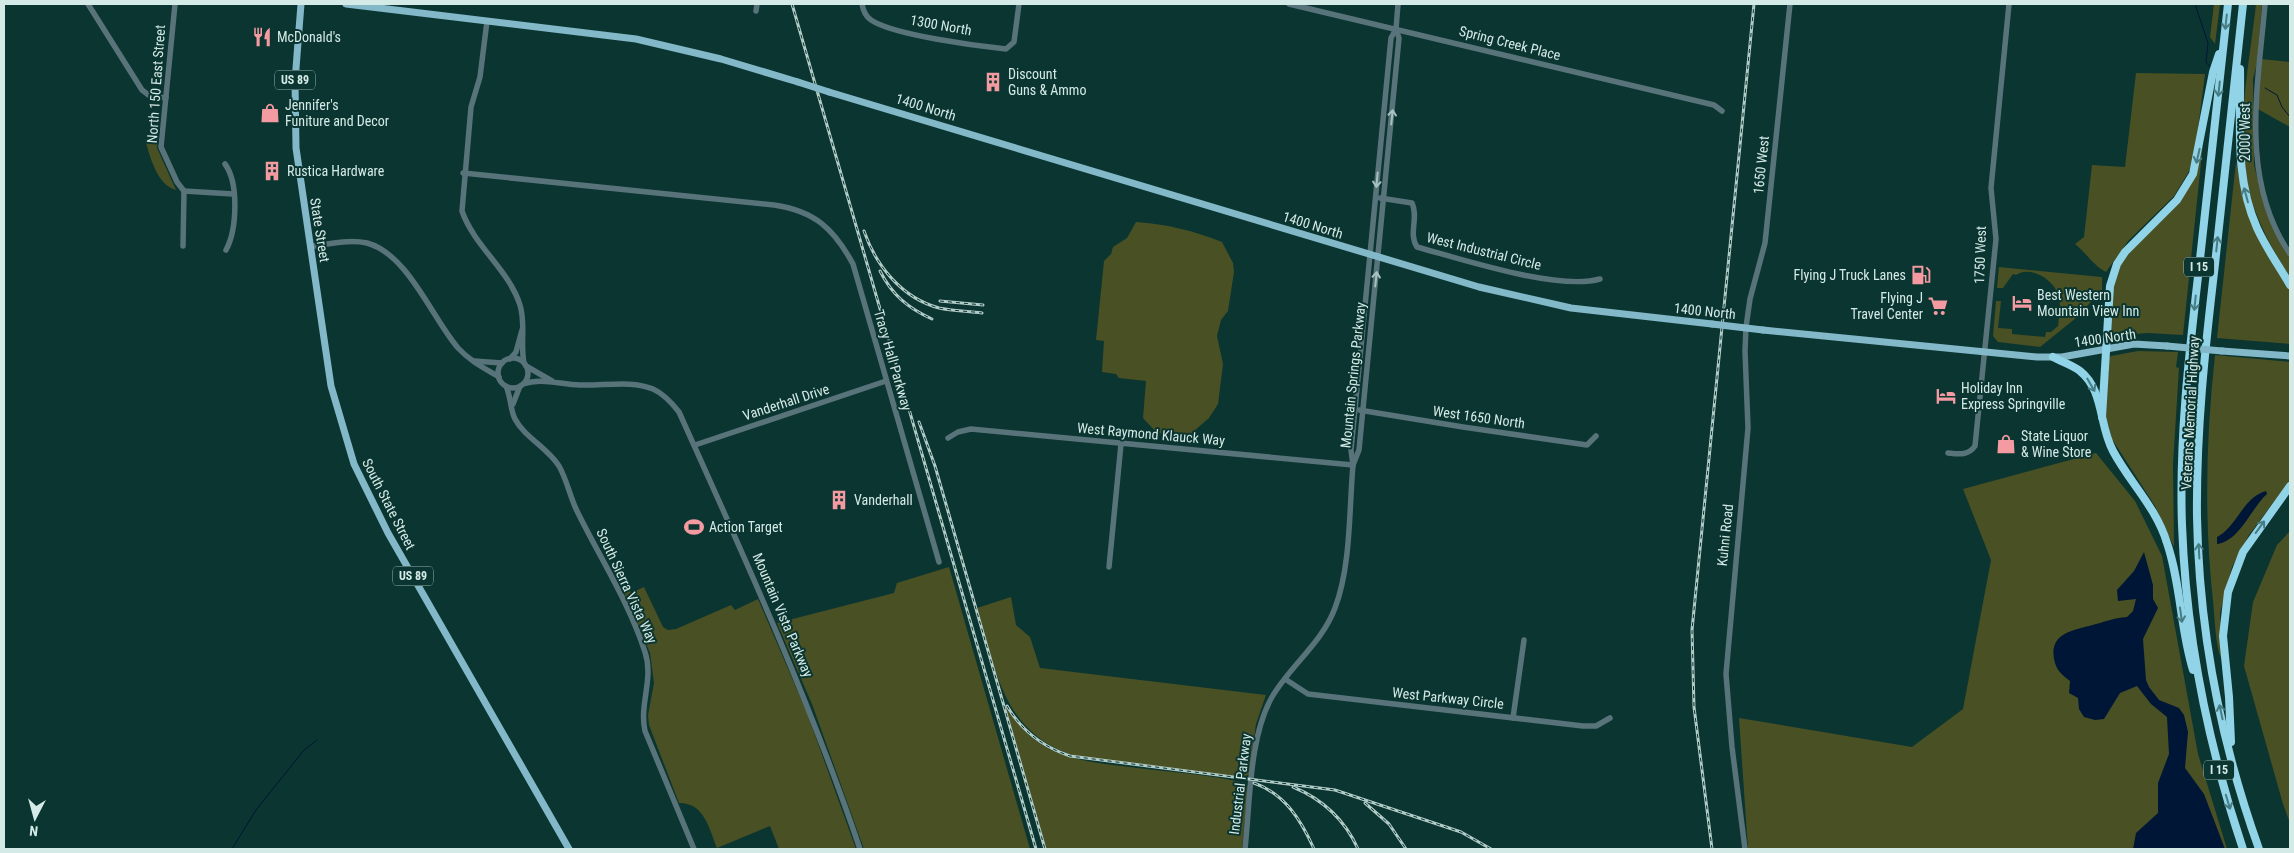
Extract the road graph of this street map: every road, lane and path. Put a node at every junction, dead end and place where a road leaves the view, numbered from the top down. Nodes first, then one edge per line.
1 (88, 4) edge
2 (174, 4) edge
3 (301, 4) edge
4 (346, 4) edge
5 (757, 4) edge
6 (862, 4) edge
7 (1019, 4) edge
8 (1289, 4) edge
9 (1398, 4) edge
10 (1790, 4) edge
11 (2009, 4) edge
12 (2228, 4) edge
13 (2243, 4) edge
14 (2265, 4) edge
15 (756, 11) dead end
16 (487, 20) junction
17 (1396, 28) junction
18 (2240, 37) junction
19 (2224, 41) junction
20 (166, 98) junction
21 (1722, 111) dead end
22 (224, 164) dead end
23 (464, 172) junction
24 (184, 191) junction
25 (233, 194) junction
26 (1376, 197) junction
27 (1384, 198) junction
28 (183, 246) dead end
29 (310, 247) junction
30 (226, 250) dead end
31 (2290, 254) edge
32 (1370, 255) junction
33 (1378, 257) junction
34 (1600, 279) dead end
35 (315, 280) joint
36 (2290, 285) edge
37 (1746, 327) joint
38 (522, 330) junction
39 (2106, 348) junction
40 (1985, 353) junction
41 (2290, 356) edge
42 (2053, 357) junction
43 (510, 358) junction
44 (474, 362) junction
45 (502, 363) junction
46 (525, 364) junction
47 (499, 377) junction
48 (552, 381) junction
49 (886, 382) junction
50 (506, 386) junction
51 (521, 386) junction
52 (512, 406) junction
53 (1355, 408) junction
54 (1363, 410) junction
55 (2102, 417) junction
56 (1596, 436) dead end
57 (948, 438) dead end
58 (1120, 444) junction
59 (694, 445) junction
60 (1948, 453) dead end
61 (1353, 466) junction
62 (2290, 486) edge
63 (939, 562) dead end
64 (1109, 567) dead end
65 (1524, 640) dead end
66 (1285, 679) junction
67 (2203, 704) junction
68 (1513, 718) junction
69 (1610, 718) dead end
70 (2232, 759) junction
71 (569, 849) edge
72 (694, 849) edge
73 (860, 849) edge
74 (1245, 849) edge
75 (1745, 849) edge
76 (2243, 849) edge
77 (2259, 849) edge

1 - 20 street
2 - 20 street, North 150 East Street
3 - 29 main road, State Street / US 89
4 - 16 main road, 1400 North
5 - 15 street
6 - 7 street, 1300 North
8 - 17 street, Spring Creek Place
9 - 17 street, Mountain Springs Parkway
10 - 37 street, 1650 West
11 - 40 street, 1750 West
12 -> 19 highway, Veterans Memorial Highway / I 15
13 - 18 highway, Veterans Memorial Highway / I 15
14 - 31 street, 2000 West
16 - 23 street
16 - 32 main road, 1400 North, bridge
17 - 21 street, Spring Creek Place
17 -> 26 street, Mountain Springs Parkway
27 -> 17 street, Mountain Springs Parkway
36 -> 18 highway
70 -> 18 highway, Veterans Memorial Highway / I 15
19 -> 39 highway
19 -> 67 highway, Veterans Memorial Highway / I 15
20 - 24 street, North 150 East Street
22 - 25 street
23 - 38 street
23 - 49 street, Tracy Hall Parkway
24 - 25 street
24 - 28 street
25 - 30 street
26 - 27 street, West Industrial Circle
26 - 32 street, Mountain Springs Parkway
27 - 33 street, Mountain Springs Parkway
27 - 34 street, West Industrial Circle
29 - 35 main road, State Street / US 89
29 - 44 street
32 - 33 main road, 1400 North
32 - 53 street, Mountain Springs Parkway
33 - 40 main road, 1400 North, bridge
54 -> 33 street, Mountain Springs Parkway
35 - 71 main road, South State Street / US 89
37 - 75 street, Kuhni Road
38 - 43 street
38 - 46 street
39 - 41 main road, 1400 North, bridge
39 - 42 main road, 1400 North
39 - 55 highway
40 - 42 main road, 1400 North
40 - 60 street, 1750 West
42 -> 55 highway
43 - 45 street
43 - 46 street
44 - 45 street
44 - 47 street
45 - 47 street
46 - 48 street, Mountain Vista Parkway
46 - 51 street
47 - 50 street
48 - 51 street, Mountain Vista Parkway
48 - 59 street, Mountain Vista Parkway
49 - 59 street, Vanderhall Drive
49 - 63 street, Tracy Hall Parkway
50 - 51 street
50 - 52 street, South Sierra Vista Way
51 - 52 street
52 - 72 street, South Sierra Vista Way
53 - 54 street, West 1650 North
53 - 61 street, Mountain Springs Parkway
54 - 56 street, West 1650 North
54 - 61 street, Mountain Springs Parkway
55 -> 67 highway
57 - 58 street, West Raymond Klauck Way
58 - 61 street, West Raymond Klauck Way
58 - 64 street
59 - 73 street, Mountain Vista Parkway
61 - 66 street, Industrial Parkway
70 -> 62 highway
65 - 68 street
66 - 68 street, West Parkway Circle
66 - 74 street, Industrial Parkway
67 -> 76 highway, Veterans Memorial Highway / I 15
68 - 69 street, West Parkway Circle
70 - 77 highway, Veterans Memorial Highway / I 15

